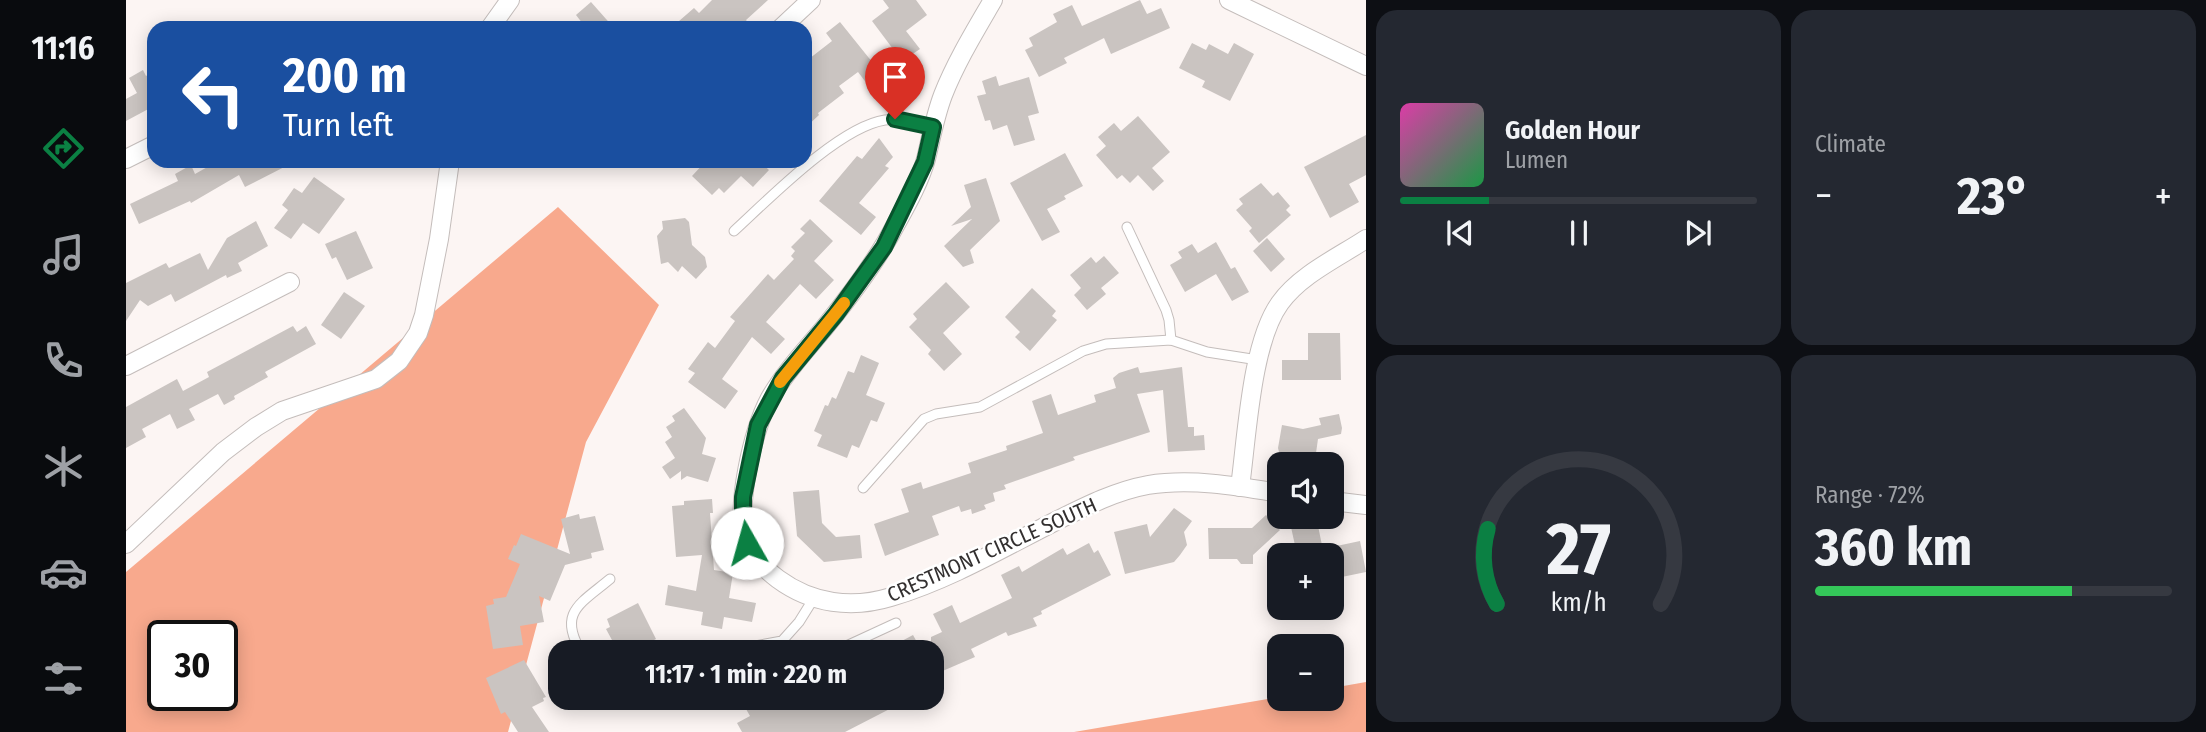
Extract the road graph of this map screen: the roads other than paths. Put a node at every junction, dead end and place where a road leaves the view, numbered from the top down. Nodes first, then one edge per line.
1 (510, 0) edge
2 (811, 0) edge
3 (993, 0) edge
4 (1229, 0) edge
5 (495, 21) edge
6 (788, 21) edge
7 (1366, 66) edge
8 (933, 127) junction
9 (147, 148) edge
10 (126, 159) edge
11 (812, 163) edge
12 (449, 168) edge
13 (807, 168) edge
14 (1127, 228) dead end
15 (734, 231) dead end
16 (1366, 239) edge
17 (290, 282) dead end
18 (1171, 340) junction
19 (1258, 360) junction
20 (126, 366) edge
21 (1240, 487) junction
22 (863, 488) dead end
23 (1267, 491) edge
24 (1344, 502) edge
25 (1366, 505) edge
26 (126, 544) edge
27 (610, 579) dead end
28 (814, 598) junction
29 (895, 623) dead end
30 (575, 640) edge
31 (783, 640) edge
32 (859, 640) edge

1 - 5 street
2 - 6 street
3 - 8 street, CRESTMONT CIRCLE SOUTH
4 - 7 street
8 - 11 lane
8 - 28 street, CRESTMONT CIRCLE SOUTH
9 - 10 street
12 - 26 street
13 - 15 lane
14 - 18 lane
16 - 19 street
17 - 20 street
18 - 19 lane
18 - 22 lane
19 - 21 street
21 - 23 street, CRESTMONT CIRCLE SOUTH
21 - 28 street, CRESTMONT CIRCLE SOUTH
24 - 25 street
27 - 30 lane
28 - 31 lane
29 - 32 lane

